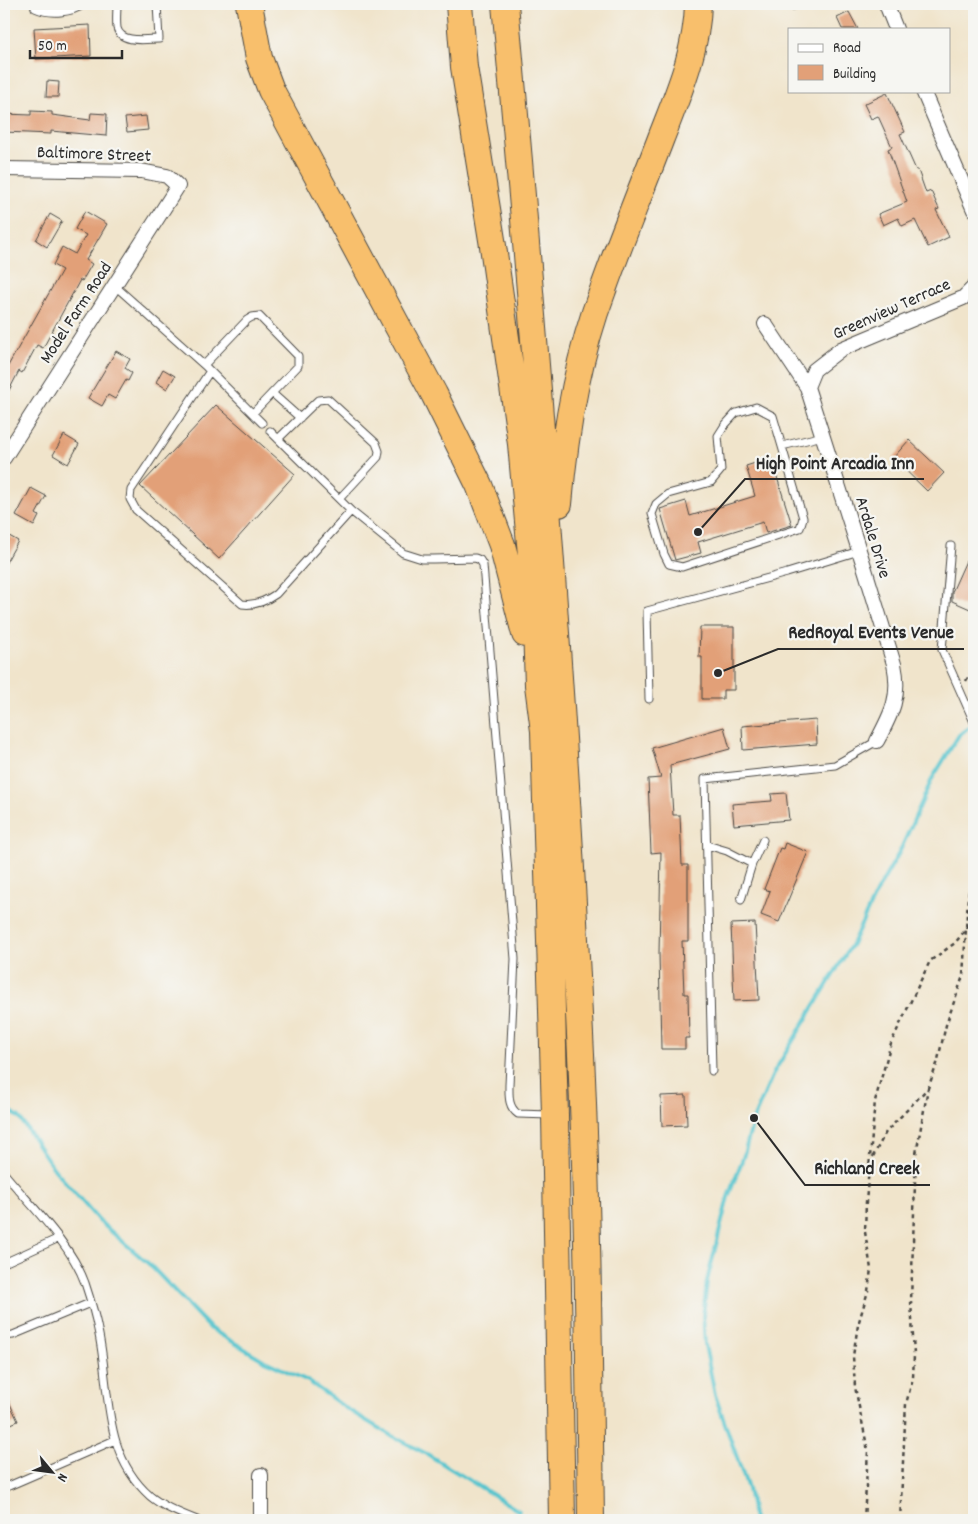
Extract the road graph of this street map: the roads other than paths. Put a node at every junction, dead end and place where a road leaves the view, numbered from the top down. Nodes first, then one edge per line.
1 (34, 4) edge
2 (84, 4) edge
3 (117, 4) edge
4 (157, 4) edge
5 (249, 4) edge
6 (459, 4) edge
7 (505, 4) edge
8 (698, 4) edge
9 (787, 4) edge
10 (811, 4) edge
11 (886, 4) edge
12 (896, 28) edge
13 (923, 92) edge
14 (4, 169) edge
15 (178, 186) joint
16 (974, 210) edge
17 (114, 286) junction
18 (974, 287) edge
19 (765, 324) dead end
20 (204, 365) junction
21 (210, 371) junction
22 (807, 387) junction
23 (272, 393) junction
24 (253, 413) junction
25 (300, 418) junction
26 (262, 423) dead end
27 (270, 431) dead end
28 (823, 436) junction
29 (278, 439) junction
30 (782, 446) junction
31 (4, 458) edge
32 (340, 498) junction
33 (351, 511) junction
34 (951, 546) dead end
35 (859, 551) junction
36 (554, 607) junction
37 (538, 685) junction
38 (649, 699) dead end
39 (974, 722) edge
40 (878, 741) joint
41 (762, 840) dead end
42 (707, 845) junction
43 (752, 864) junction
44 (741, 900) dead end
45 (712, 1071) dead end
46 (555, 1115) junction
47 (4, 1173) edge
48 (59, 1238) junction
49 (4, 1263) edge
50 (90, 1303) junction
51 (4, 1336) edge
52 (115, 1440) junction
53 (261, 1475) dead end
54 (4, 1488) edge
55 (197, 1520) edge
56 (261, 1520) edge
57 (562, 1520) edge
58 (592, 1520) edge

1 - 2 lane
3 - 4 lane
5 - 37 highway
6 - 37 highway
7 - 36 highway
8 - 36 highway
9 - 10 lane
11 - 12 street
13 - 16 street
14 - 15 street, Baltimore Street
15 - 17 street, Model Farm Road
17 - 20 lane
17 - 31 street, Model Farm Road
18 - 22 street, Greenview Terrace
19 - 22 street, Ardale Drive
20 - 21 lane
20 - 23 lane
21 - 24 lane
21 - 33 lane
22 - 28 street, Ardale Drive
23 - 24 lane
23 - 25 lane
24 - 26 lane
25 - 29 lane
25 - 32 lane
27 - 29 lane
28 - 30 lane
28 - 35 street, Ardale Drive
29 - 32 lane
30 - 30 lane
32 - 33 lane
33 - 46 lane
34 - 39 lane
35 - 38 lane
35 - 40 street, Ardale Drive
36 - 58 highway
37 - 46 highway
40 - 42 lane
41 - 43 lane
42 - 43 lane
42 - 45 lane
43 - 44 lane
46 - 57 highway
47 - 48 lane
48 - 49 lane
48 - 50 lane
50 - 51 lane
50 - 52 lane
52 - 54 lane
52 - 55 lane
53 - 56 street

